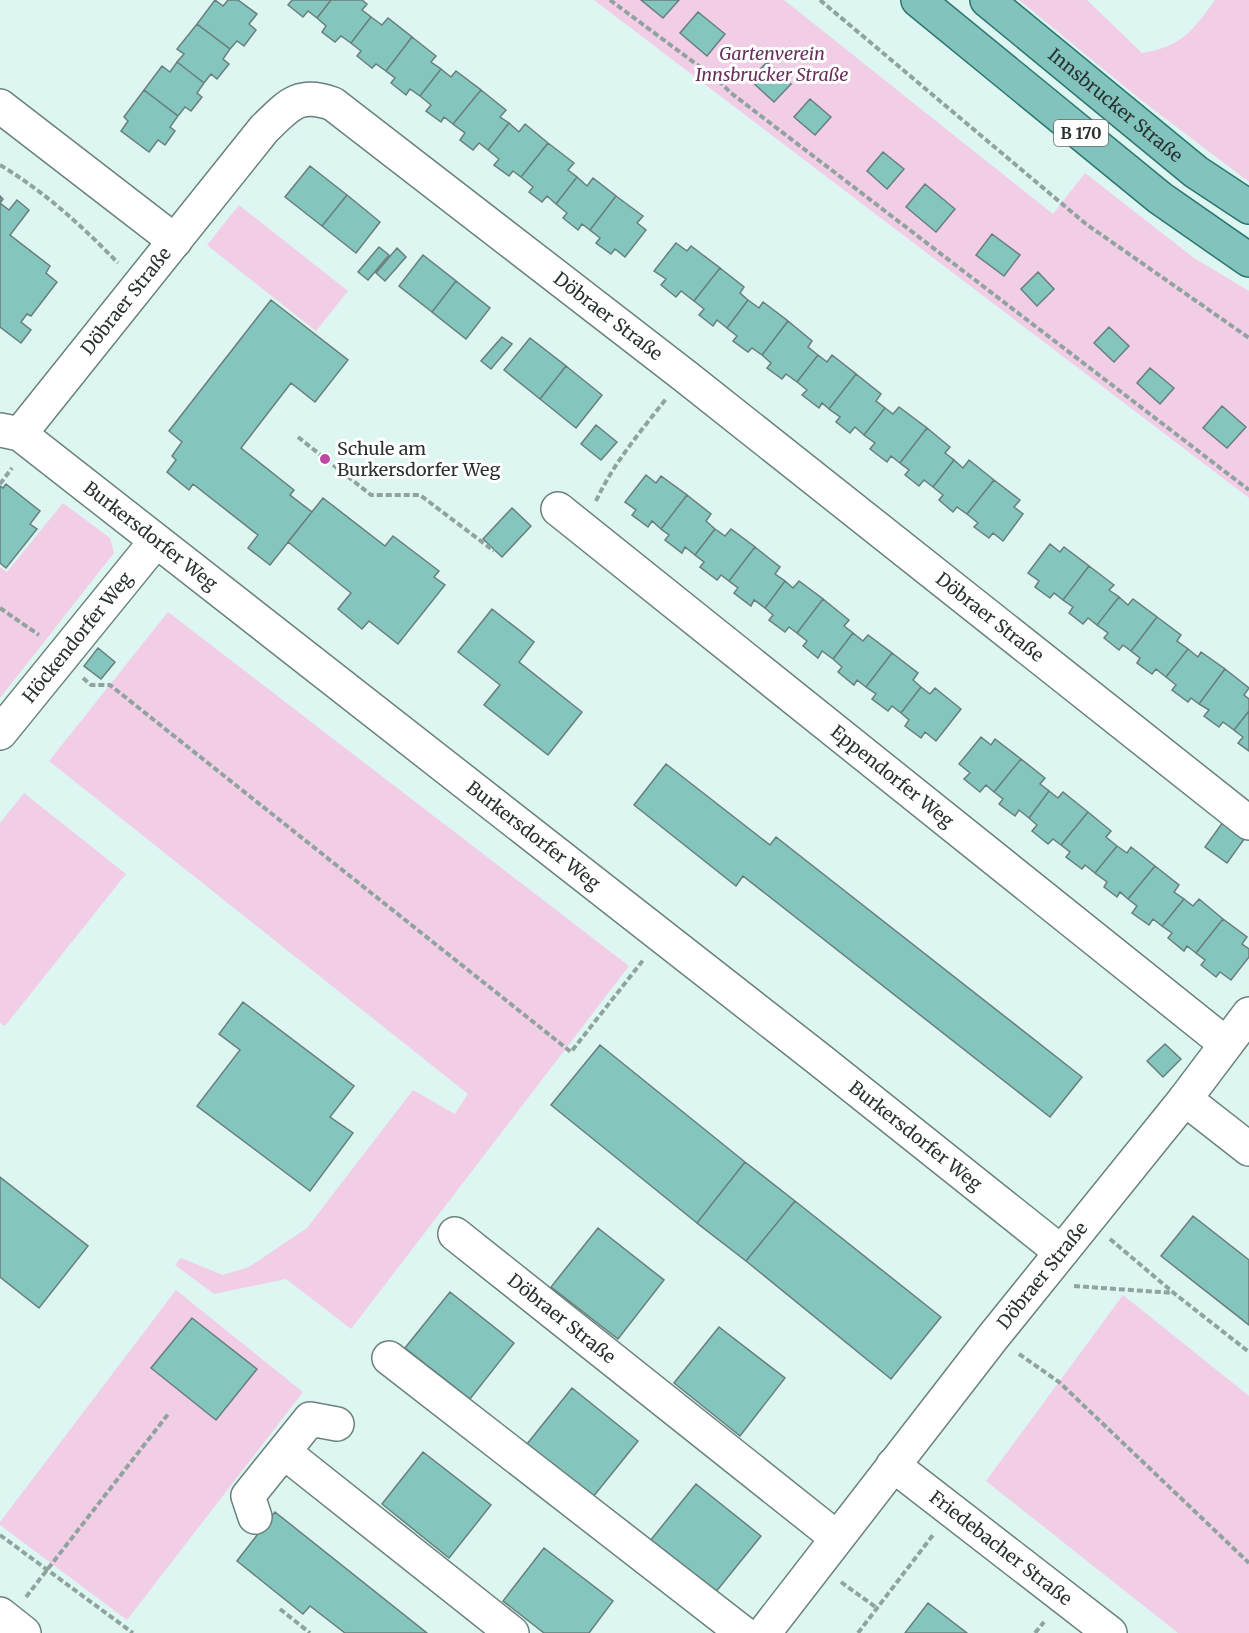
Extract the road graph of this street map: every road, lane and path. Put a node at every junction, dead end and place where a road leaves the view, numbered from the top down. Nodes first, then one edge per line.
1 (610, 0) edge
2 (819, 0) edge
3 (918, 0) edge
4 (987, 0) edge
5 (0, 106) edge
6 (0, 165) edge
7 (1249, 207) edge
8 (175, 241) junction
9 (1249, 260) edge
10 (140, 284) junction
11 (1249, 338) edge
12 (685, 376) junction
13 (10, 432) edge
14 (298, 437) dead end
15 (1249, 490) edge
16 (558, 509) dead end
17 (584, 530) junction
18 (156, 541) junction
19 (494, 551) dead end
20 (0, 608) edge
21 (65, 652) junction
22 (0, 733) edge
23 (1249, 823) edge
24 (662, 936) junction
25 (1249, 1014) edge
26 (1226, 1044) junction
27 (1185, 1099) junction
28 (1249, 1149) edge
29 (1088, 1218) junction
30 (455, 1234) dead end
31 (1055, 1260) junction
32 (1175, 1294) junction
33 (993, 1337) junction
34 (1249, 1352) edge
35 (389, 1358) dead end
36 (169, 1413) dead end
37 (337, 1424) dead end
38 (284, 1452) junction
39 (893, 1465) junction
40 (951, 1511) junction
41 (255, 1517) dead end
42 (0, 1536) edge
43 (837, 1538) junction
44 (1249, 1563) edge
45 (816, 1565) junction
46 (46, 1571) junction
47 (877, 1608) junction
48 (280, 1609) dead end
49 (0, 1614) edge
50 (24, 1633) edge
51 (133, 1633) edge
52 (310, 1633) edge
53 (512, 1633) edge
54 (743, 1633) edge
55 (764, 1633) edge
56 (858, 1633) edge
57 (1110, 1633) edge

1 - 15 path
2 - 11 path
3 - 9 main road, B 170
4 - 7 main road, Innsbrucker Straße / B 170
5 - 8 street
6 - 10 path
8 - 10 street, Döbraer Straße
8 - 12 street, Döbraer Straße
10 - 13 street, Döbraer Straße
12 - 17 path
12 - 23 street, Döbraer Straße
13 - 18 street, Burkersdorfer Weg
14 - 19 path
16 - 17 street, Eppendorfer Weg
17 - 26 street, Eppendorfer Weg
18 - 21 street, Höckendorfer Weg
18 - 24 street, Burkersdorfer Weg
20 - 21 path
21 - 22 street, Höckendorfer Weg
21 - 24 path
24 - 31 street, Burkersdorfer Weg
25 - 26 street, Döbraer Straße
26 - 27 street, Döbraer Straße
27 - 28 street
27 - 29 street, Döbraer Straße
29 - 31 street, Döbraer Straße
29 - 32 path
30 - 43 street, Döbraer Straße
31 - 32 path
31 - 33 street, Döbraer Straße
32 - 34 path
33 - 39 street, Döbraer Straße
33 - 44 path
35 - 54 street
36 - 46 path
37 - 38 street
38 - 41 street
38 - 53 street
39 - 40 street, Friedebacher Straße
39 - 43 street, Döbraer Straße
40 - 47 path
40 - 57 street, Friedebacher Straße
42 - 46 path
43 - 45 street, Döbraer Straße
45 - 47 path
45 - 55 street, Döbraer Straße
46 - 51 path
47 - 56 path
48 - 52 path
49 - 50 street

